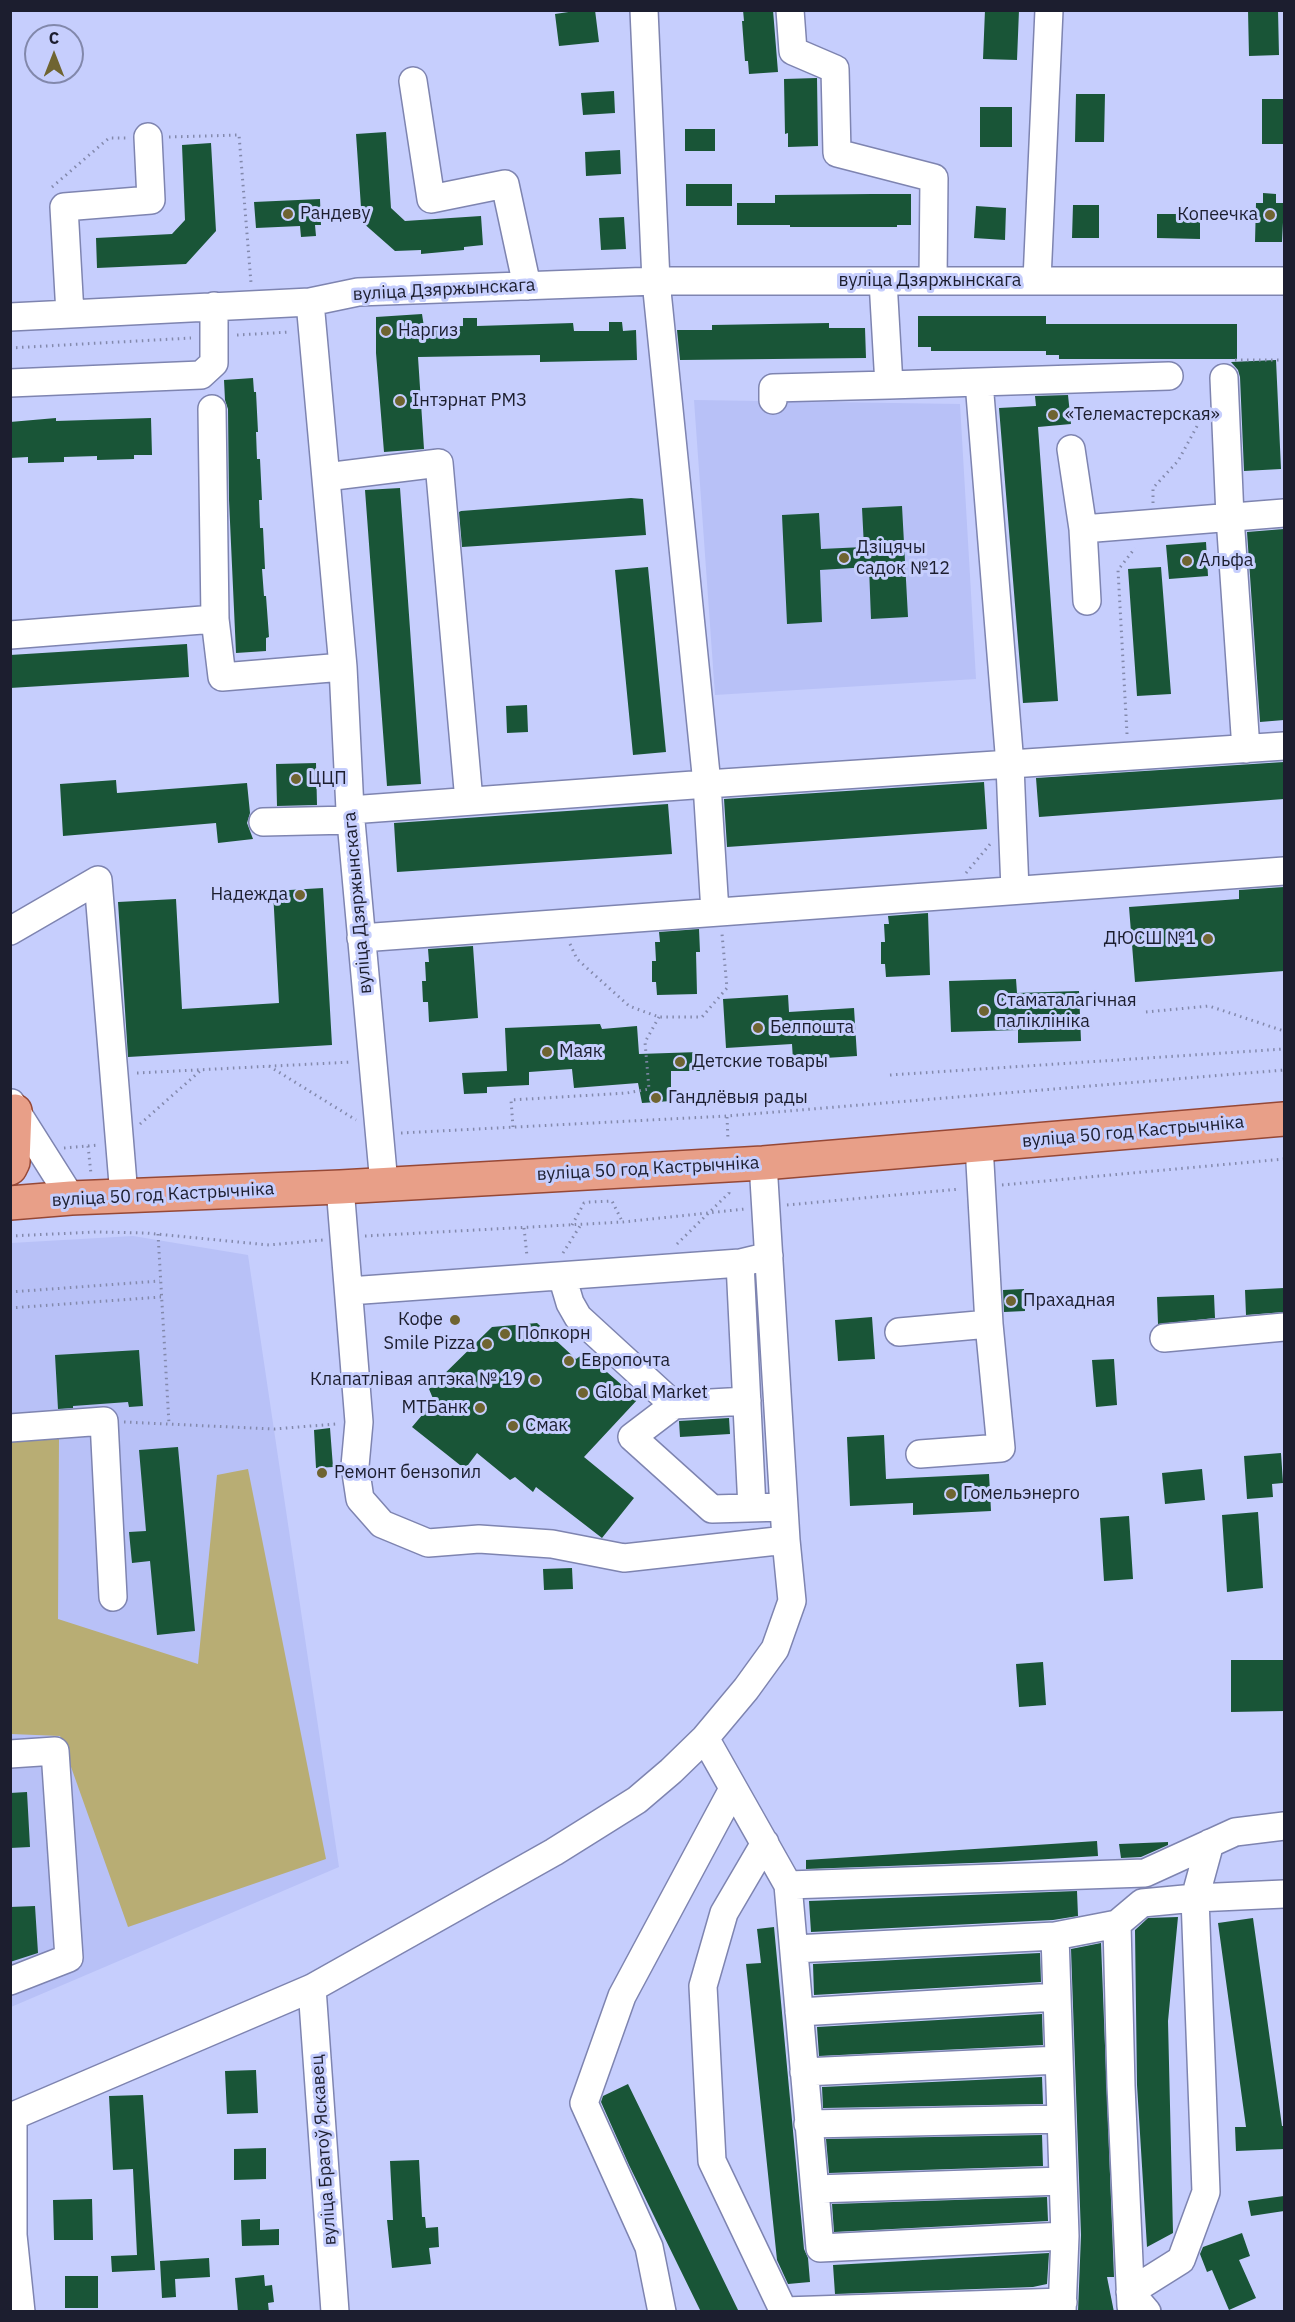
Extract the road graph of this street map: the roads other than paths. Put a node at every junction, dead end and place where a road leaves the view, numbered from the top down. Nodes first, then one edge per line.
1 (644, 10) edge
2 (790, 10) edge
3 (1049, 10) edge
4 (413, 81) dead end
5 (148, 137) dead end
6 (1037, 280) junction
7 (657, 281) junction
8 (883, 281) junction
9 (933, 281) junction
10 (1284, 281) edge
11 (527, 286) junction
12 (310, 302) junction
13 (214, 306) junction
14 (70, 314) junction
15 (10, 317) edge
16 (1169, 376) dead end
17 (1224, 378) dead end
18 (979, 382) junction
19 (10, 383) edge
20 (889, 385) junction
21 (773, 400) dead end
22 (212, 409) dead end
23 (1071, 449) dead end
24 (326, 477) junction
25 (1284, 513) edge
26 (1230, 517) junction
27 (1083, 529) junction
28 (1087, 601) dead end
29 (215, 619) junction
30 (10, 635) edge
31 (343, 666) junction
32 (1284, 746) edge
33 (1246, 749) junction
34 (1010, 765) junction
35 (707, 784) junction
36 (469, 801) junction
37 (350, 815) junction
38 (263, 822) dead end
39 (1284, 871) edge
40 (1015, 890) junction
41 (717, 912) junction
42 (10, 931) edge
43 (361, 938) junction
44 (13, 1107) edge
45 (1284, 1119) edge
46 (979, 1145) junction
47 (763, 1163) junction
48 (10, 1168) edge
49 (384, 1184) junction
50 (340, 1187) junction
51 (124, 1196) junction
52 (71, 1198) junction
53 (10, 1203) edge
54 (769, 1256) junction
55 (740, 1263) junction
56 (562, 1276) junction
57 (349, 1291) junction
58 (989, 1324) junction
59 (1284, 1327) edge
60 (899, 1332) dead end
61 (1164, 1338) dead end
62 (747, 1401) junction
63 (674, 1405) junction
64 (10, 1428) edge
65 (920, 1454) dead end
66 (784, 1507) junction
67 (752, 1508) junction
68 (786, 1540) junction
69 (113, 1598) dead end
70 (705, 1738) junction
71 (10, 1754) edge
72 (733, 1789) junction
73 (1284, 1826) edge
74 (765, 1843) junction
75 (1210, 1843) junction
76 (1145, 1873) junction
77 (788, 1885) junction
78 (1284, 1894) edge
79 (1195, 1898) junction
80 (1142, 1903) junction
81 (1117, 1923) junction
82 (1055, 1936) junction
83 (794, 1949) junction
84 (10, 1982) edge
85 (312, 1988) junction
86 (1057, 1997) junction
87 (799, 2012) junction
88 (1059, 2060) junction
89 (804, 2072) junction
90 (1061, 2119) junction
91 (808, 2124) junction
92 (1063, 2181) junction
93 (815, 2189) junction
94 (1065, 2236) junction
95 (1136, 2305) edge
96 (1063, 2307) edge
97 (784, 2311) edge
98 (21, 2312) edge
99 (335, 2312) edge
100 (662, 2312) edge

1 - 7 street
2 - 9 street
3 - 6 street
4 - 11 street
5 - 14 street
6 - 9 street, вуліца Дзяржынскага
6 - 10 street, вуліца Дзяржынскага
7 - 8 street, вуліца Дзяржынскага
7 - 11 street, вуліца Дзяржынскага
7 - 35 street
8 - 9 street, вуліца Дзяржынскага
8 - 20 street
11 - 12 street, вуліца Дзяржынскага
12 - 13 street
12 - 24 street, вуліца Дзяржынскага
13 - 14 street
13 - 19 street
14 - 15 street
16 - 18 street
17 - 26 street
18 - 20 street
18 - 34 street
20 - 21 street
22 - 29 street
23 - 27 street
24 - 31 street, вуліца Дзяржынскага
24 - 36 street
25 - 26 street
26 - 27 street
26 - 33 street
27 - 28 street
29 - 30 street
29 - 31 street
31 - 37 street, вуліца Дзяржынскага
32 - 33 street
33 - 34 street
34 - 35 street
34 - 40 street
35 - 36 street
35 - 41 street
36 - 37 street
37 - 38 street
37 - 43 street, вуліца Дзяржынскага
39 - 40 street
40 - 41 street
41 - 43 street
42 - 51 street
43 - 49 street, вуліца Дзяржынскага
44 - 48 main road
44 - 52 street
45 - 46 main road, вуліца 50 год Кастрычніка
46 - 47 main road, вуліца 50 год Кастрычніка
46 - 58 street
47 - 49 main road, вуліца 50 год Кастрычніка
47 - 54 street
49 - 50 main road, вуліца 50 год Кастрычніка
50 - 51 main road, вуліца 50 год Кастрычніка
50 - 57 street
51 - 52 main road, вуліца 50 год Кастрычніка
52 - 53 main road, вуліца 50 год Кастрычніка
54 - 55 street
54 - 66 street
55 - 56 street
55 - 62 street
56 - 57 street
56 - 63 street
57 - 68 street
58 - 60 street
58 - 65 street
59 - 61 street
62 - 63 street
62 - 67 street
63 - 67 street
64 - 69 street
66 - 67 street
66 - 68 street
68 - 70 street
70 - 72 street
70 - 85 street
71 - 84 street
72 - 74 street
72 - 100 street
73 - 75 street
74 - 77 street
74 - 97 street
75 - 76 street
75 - 79 street
76 - 77 street
76 - 80 street
77 - 83 street
78 - 79 street
79 - 80 street
79 - 95 street
80 - 81 street
81 - 82 street
81 - 95 street
82 - 83 street
82 - 86 street
83 - 87 street
85 - 98 street
85 - 99 street, вуліца Братоў Яскавец
86 - 87 street
86 - 88 street
87 - 89 street
88 - 89 street
88 - 90 street
89 - 91 street
90 - 91 street
90 - 92 street
91 - 93 street
92 - 93 street
92 - 94 street
93 - 94 street
94 - 96 street
96 - 97 street

